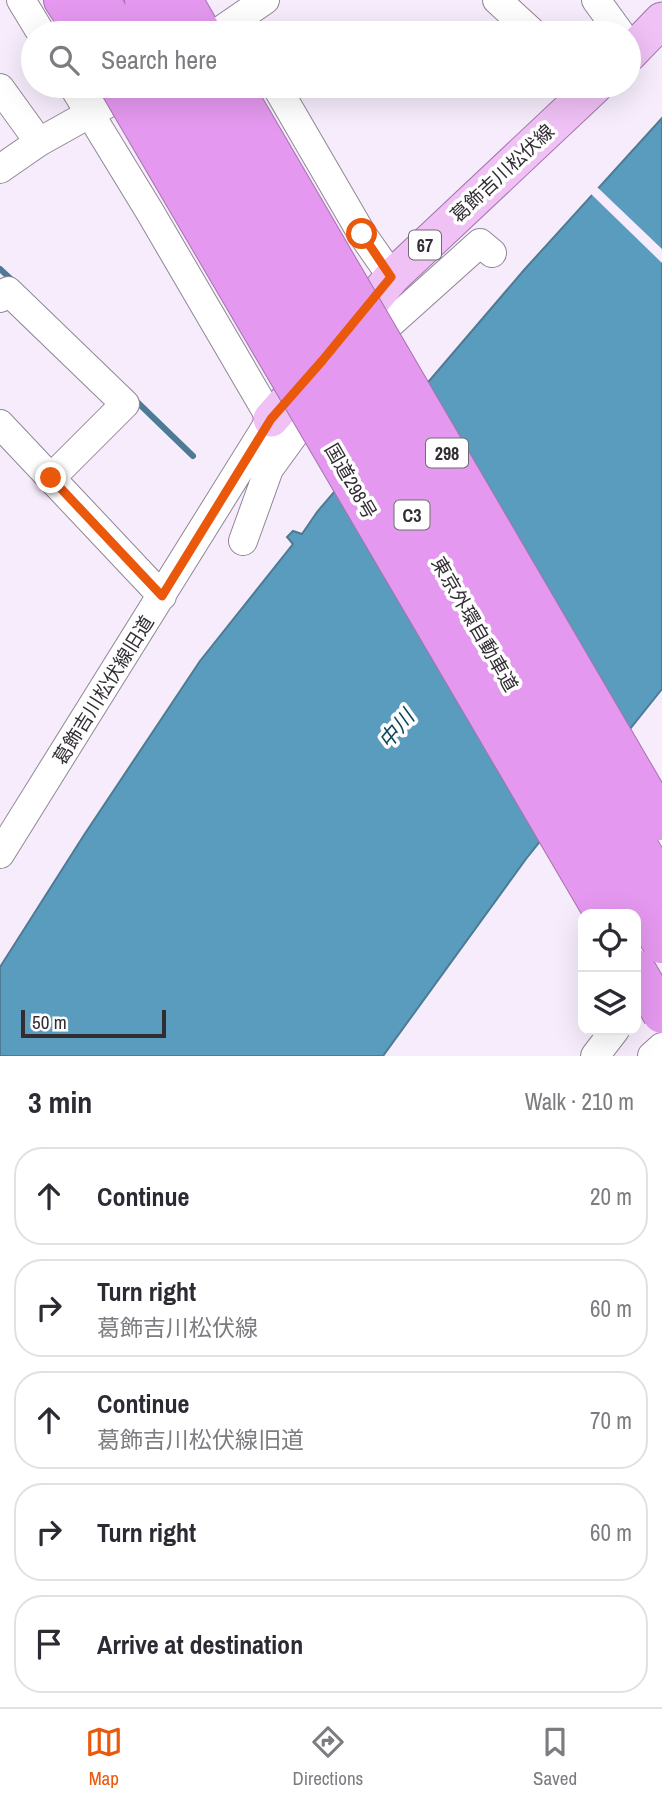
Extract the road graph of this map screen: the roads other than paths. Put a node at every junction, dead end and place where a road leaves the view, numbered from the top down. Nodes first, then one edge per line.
1 (21, 0) edge
2 (63, 0) edge
3 (99, 0) edge
4 (110, 0) edge
5 (144, 0) edge
6 (183, 0) edge
7 (265, 0) edge
8 (497, 0) edge
9 (596, 0) edge
10 (662, 20) edge
11 (34, 21) edge
12 (77, 21) edge
13 (114, 21) edge
14 (123, 21) edge
15 (156, 21) edge
16 (195, 21) edge
17 (233, 21) edge
18 (520, 21) edge
19 (611, 21) edge
20 (641, 36) edge
21 (0, 88) edge
22 (80, 98) edge
23 (116, 98) edge
24 (126, 98) edge
25 (176, 98) edge
26 (176, 98) edge
27 (240, 98) edge
28 (283, 98) edge
29 (580, 98) edge
30 (90, 115) junction
31 (39, 142) junction
32 (0, 169) edge
33 (492, 253) dead end
34 (391, 277) junction
35 (0, 298) edge
36 (339, 356) junction
37 (271, 419) junction
38 (0, 424) edge
39 (51, 478) junction
40 (243, 541) dead end
41 (162, 596) junction
42 (662, 821) edge
43 (0, 854) edge
44 (662, 886) edge
45 (601, 909) edge
46 (662, 944) edge
47 (638, 972) edge
48 (662, 976) edge
49 (641, 1000) edge
50 (662, 1014) edge
51 (611, 1035) edge
52 (662, 1047) edge
53 (595, 1056) edge
54 (652, 1056) edge

1 - 11 street
2 - 12 highway
3 - 13 highway
4 - 14 highway
5 - 15 highway
6 - 16 highway
7 - 17 street
8 - 18 street
9 - 19 street
10 - 20 main road
21 - 31 street
22 - 30 street
23 - 30 street
24 - 45 highway, 国道298号, bridge
25 - 44 highway, 東京外環自動車道 / C3, bridge
26 - 46 highway, 東京外環自動車道 / C3, bridge
27 - 42 highway, 298, bridge
28 - 34 street
29 - 34 main road, 葛飾吉川松伏線 / 67
30 - 31 street
30 - 37 street
31 - 32 street
33 - 36 street
34 - 36 main road, 葛飾吉川松伏線 / 67
35 - 39 street
36 - 37 main road, 葛飾吉川松伏線 / 67
36 - 40 street
37 - 41 street, 葛飾吉川松伏線旧道
38 - 39 street
39 - 41 street
41 - 43 street, 葛飾吉川松伏線旧道
47 - 50 highway, bridge
48 - 49 street
51 - 53 street
52 - 54 street

